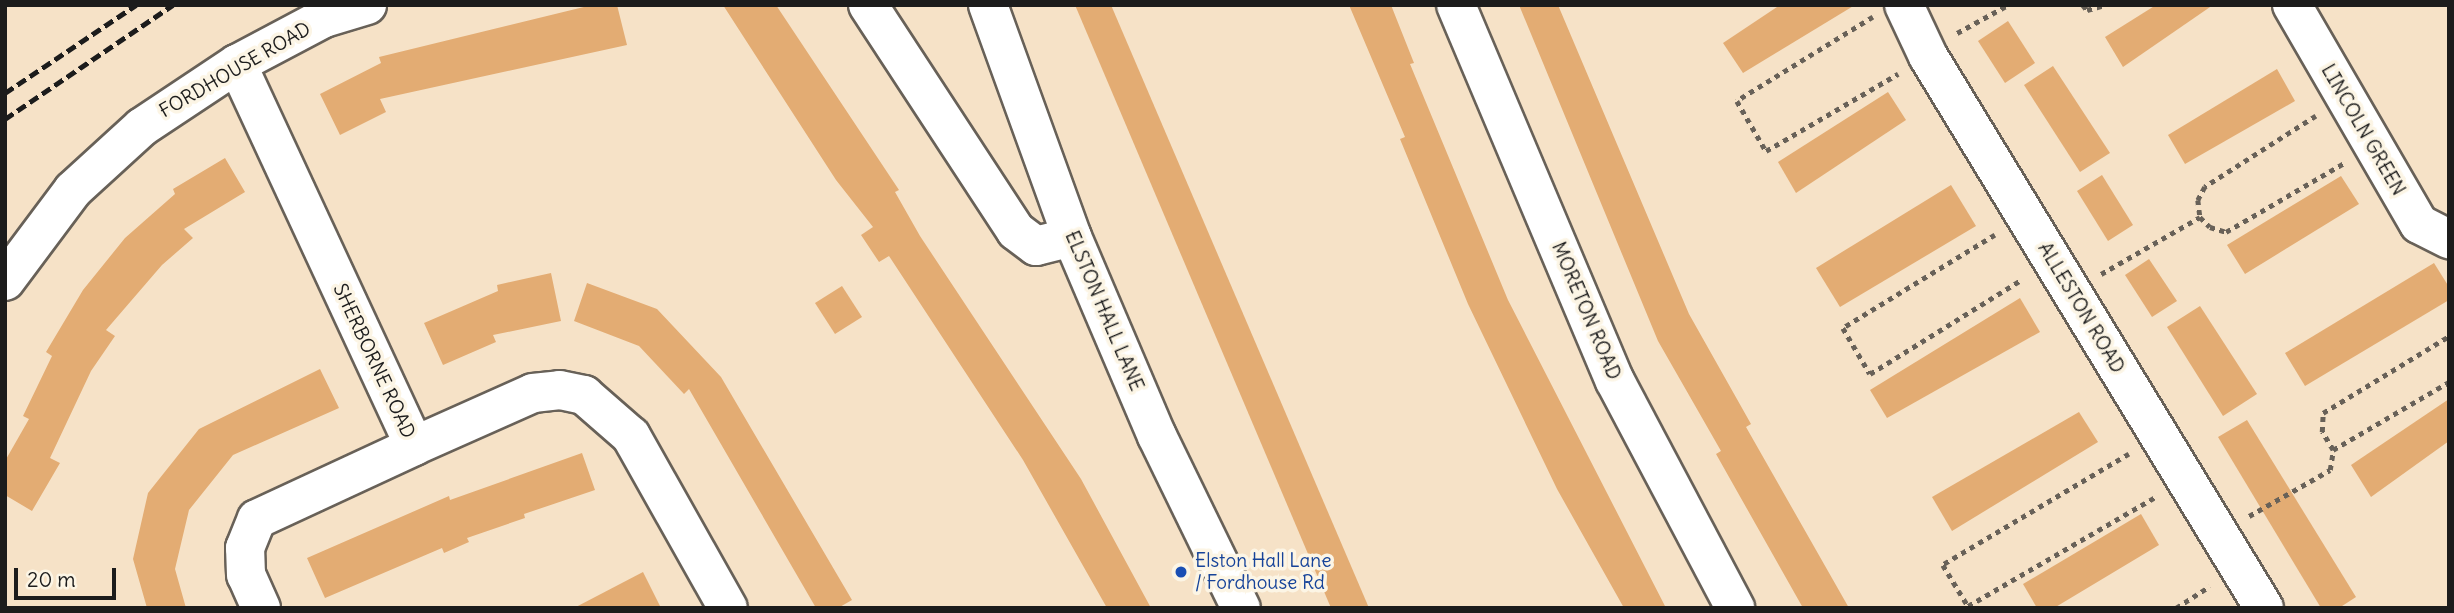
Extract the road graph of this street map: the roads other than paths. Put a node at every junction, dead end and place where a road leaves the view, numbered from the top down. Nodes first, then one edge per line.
1 (367, 5) edge
2 (868, 5) edge
3 (988, 5) edge
4 (1456, 5) edge
5 (2292, 5) edge
6 (1893, 9) edge
7 (237, 65) junction
8 (1072, 237) junction
9 (2449, 239) edge
10 (5, 281) edge
11 (414, 446) junction
12 (261, 608) edge
13 (728, 608) edge
14 (1241, 608) edge
15 (1735, 608) edge
16 (2264, 608) edge

1 - 7 street, FORDHOUSE ROAD
2 - 8 street
3 - 8 street, ELSTON HALL LANE
4 - 15 street, MORETON ROAD
5 - 9 street, LINCOLN GREEN
6 - 16 street, ALLESTON ROAD
7 - 10 street, FORDHOUSE ROAD
7 - 11 street, SHERBORNE ROAD
8 - 14 street, ELSTON HALL LANE
11 - 12 street
11 - 13 street, SHERBORNE ROAD

